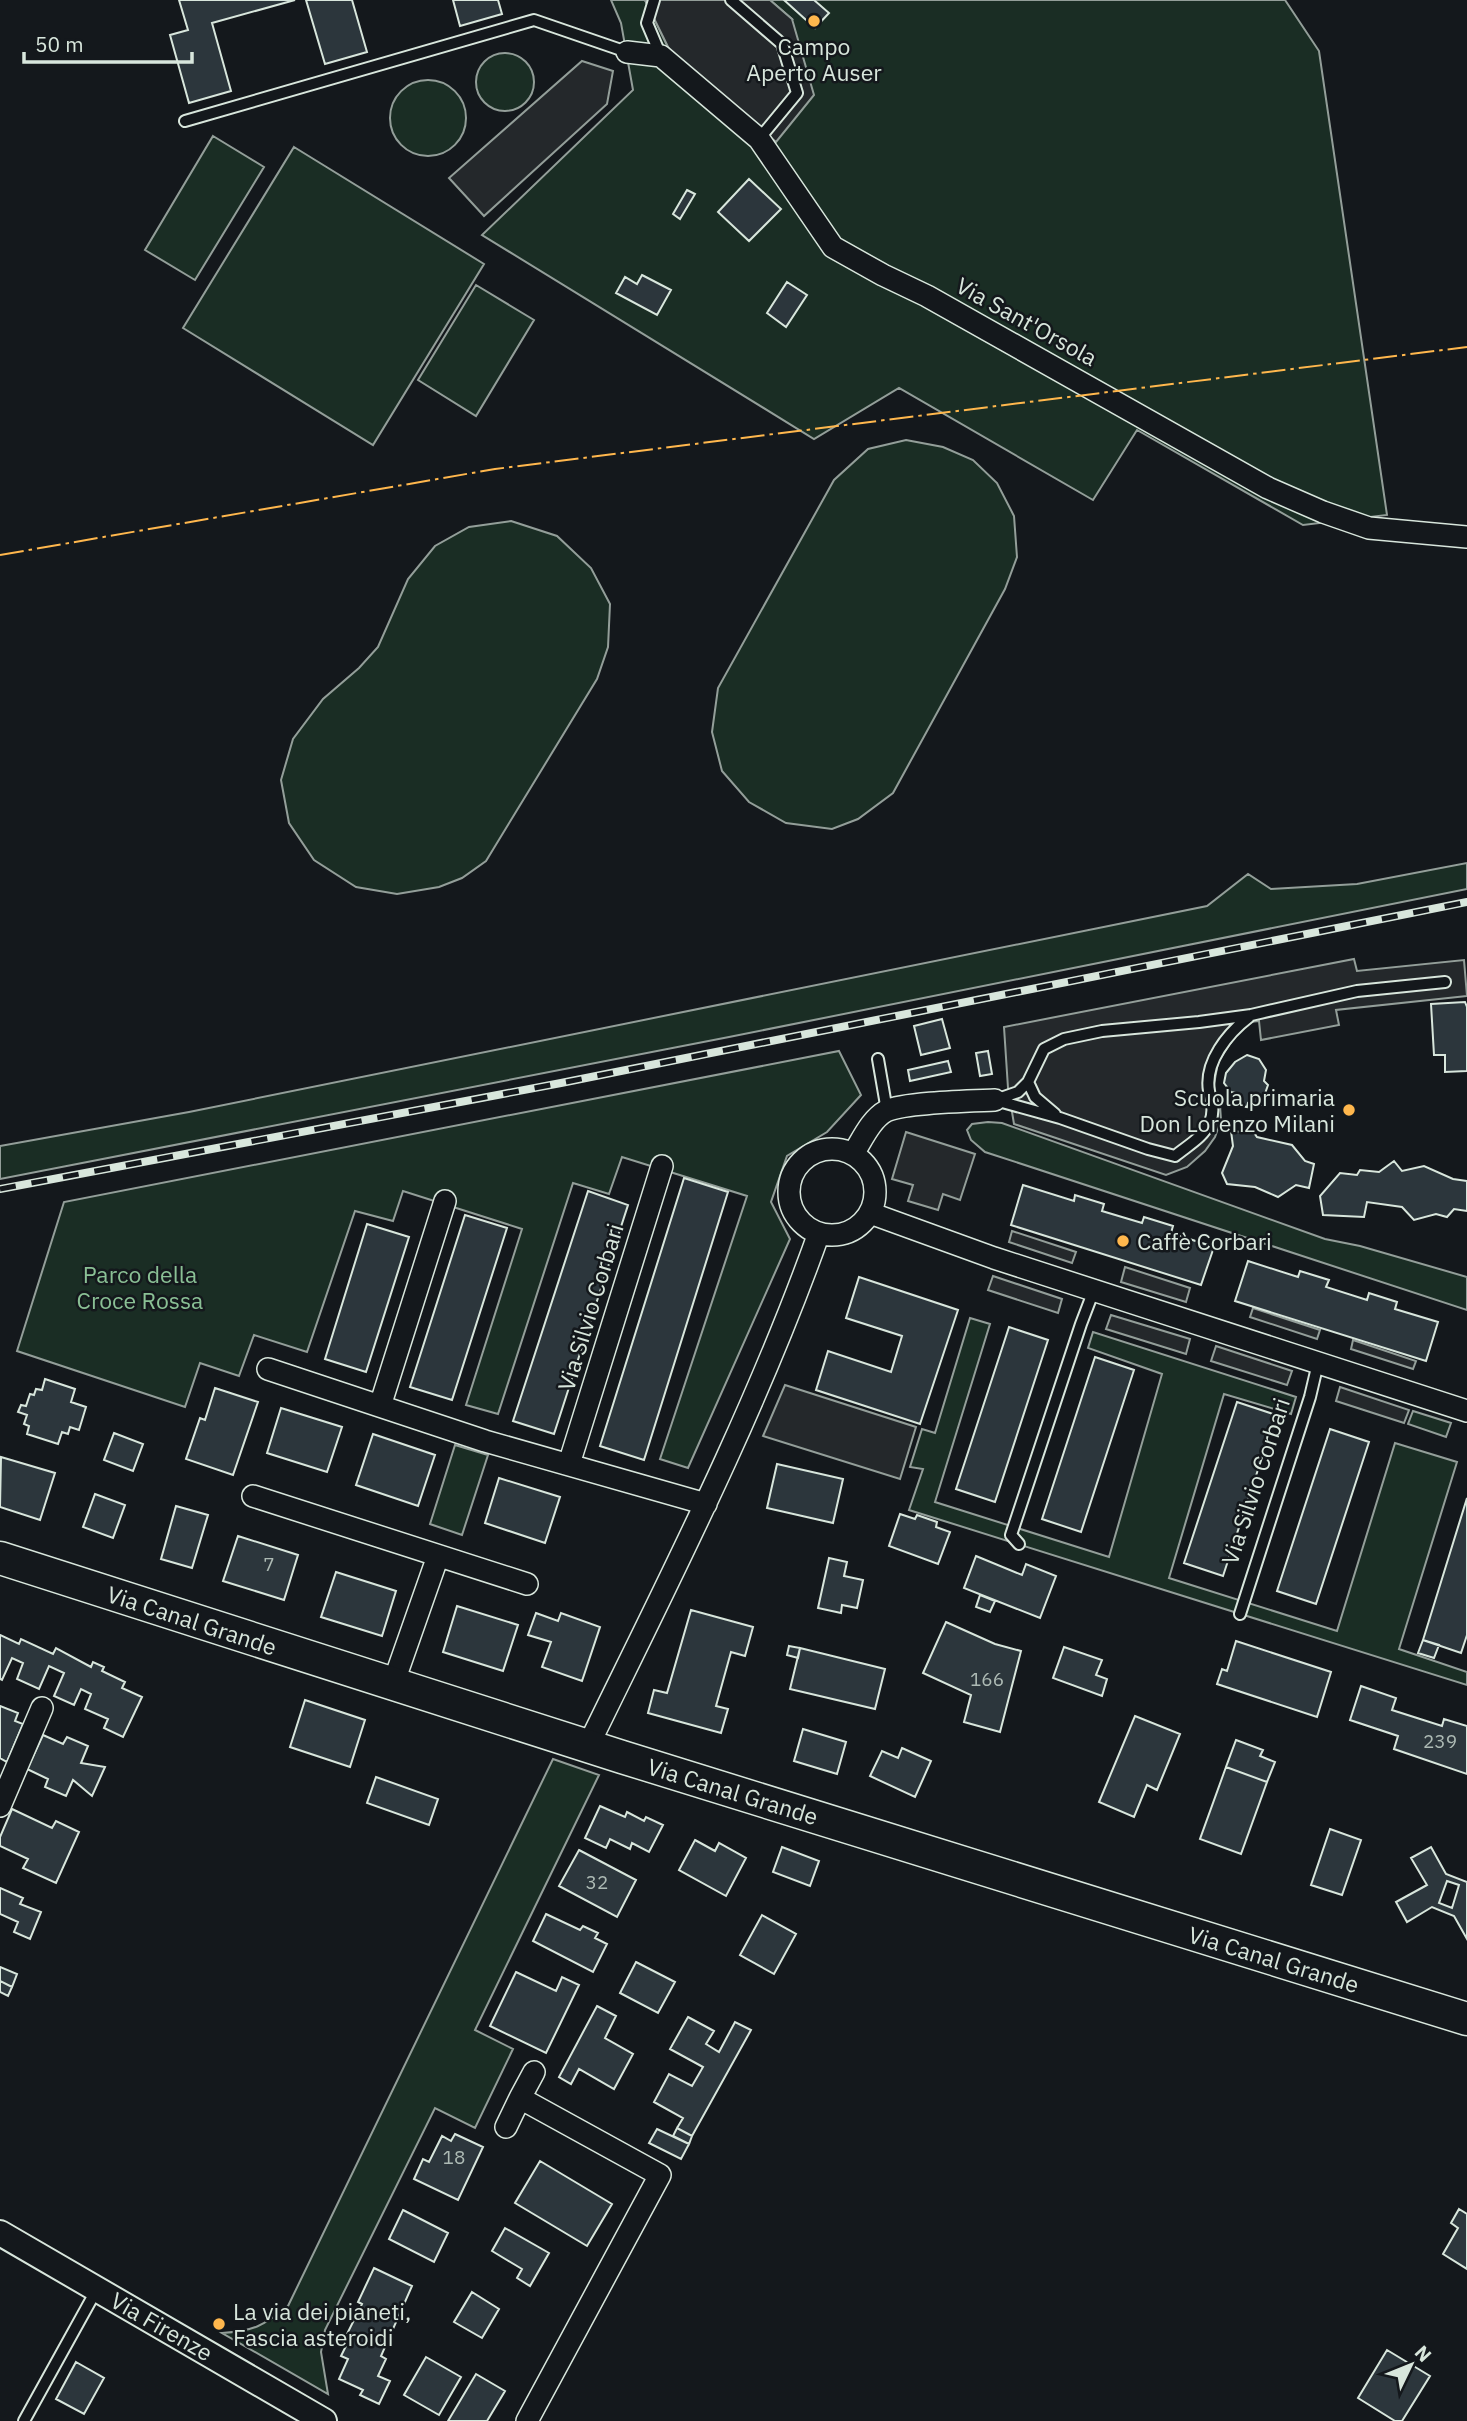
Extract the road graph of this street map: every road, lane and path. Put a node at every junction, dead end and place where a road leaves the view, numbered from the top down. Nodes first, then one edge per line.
1 (654, 0) edge
2 (731, 0) edge
3 (626, 52) joint
4 (661, 56) junction
5 (185, 121) dead end
6 (759, 139) junction
7 (1467, 537) edge
8 (1445, 982) dead end
9 (1251, 1015) junction
10 (878, 1059) dead end
11 (1028, 1082) junction
12 (995, 1100) junction
13 (887, 1111) junction
14 (1060, 1118) junction
15 (853, 1154) junction
16 (662, 1166) dead end
17 (445, 1201) dead end
18 (870, 1213) junction
19 (819, 1233) junction
20 (1094, 1290) junction
21 (1318, 1363) junction
22 (268, 1369) dead end
23 (380, 1406) junction
24 (1467, 1411) edge
25 (569, 1464) junction
26 (253, 1496) dead end
27 (706, 1504) junction
28 (1018, 1544) dead end
29 (438, 1556) junction
30 (0, 1558) edge
31 (527, 1584) dead end
32 (1240, 1614) dead end
33 (393, 1684) junction
34 (42, 1708) dead end
35 (588, 1746) junction
36 (0, 1806) edge
37 (1467, 2019) edge
38 (534, 2072) dead end
39 (520, 2098) junction
40 (506, 2127) dead end
41 (0, 2233) edge
42 (97, 2289) junction
43 (24, 2421) edge
44 (324, 2421) edge
45 (527, 2421) edge

1 - 4 lane
2 - 6 lane
3 - 4 street
3 - 5 lane
4 - 6 street, Via Sant'Orsola
6 - 7 street, Via Sant'Orsola
8 - 9 lane
9 - 11 lane
9 - 14 lane
10 - 13 lane
11 - 12 lane
11 - 14 lane
12 - 13 street
12 - 14 lane
13 - 15 street
15 - 18 street
15 - 19 street
16 - 25 street, Via Silvio Corbari
17 - 23 street
18 - 19 street
18 - 20 street
19 - 27 street
20 - 21 street
20 - 28 lane
21 - 24 street
21 - 32 lane, Via Silvio Corbari
22 - 23 street
23 - 25 street
25 - 27 street
26 - 29 street
27 - 35 street
29 - 31 street
29 - 33 street
30 - 33 main road, Via Canal Grande
33 - 35 main road, Via Canal Grande
34 - 36 street
35 - 37 main road, Via Canal Grande
38 - 39 street
39 - 40 street
39 - 45 street
41 - 42 street, Via Firenze
42 - 43 lane
42 - 44 street, Via Firenze

